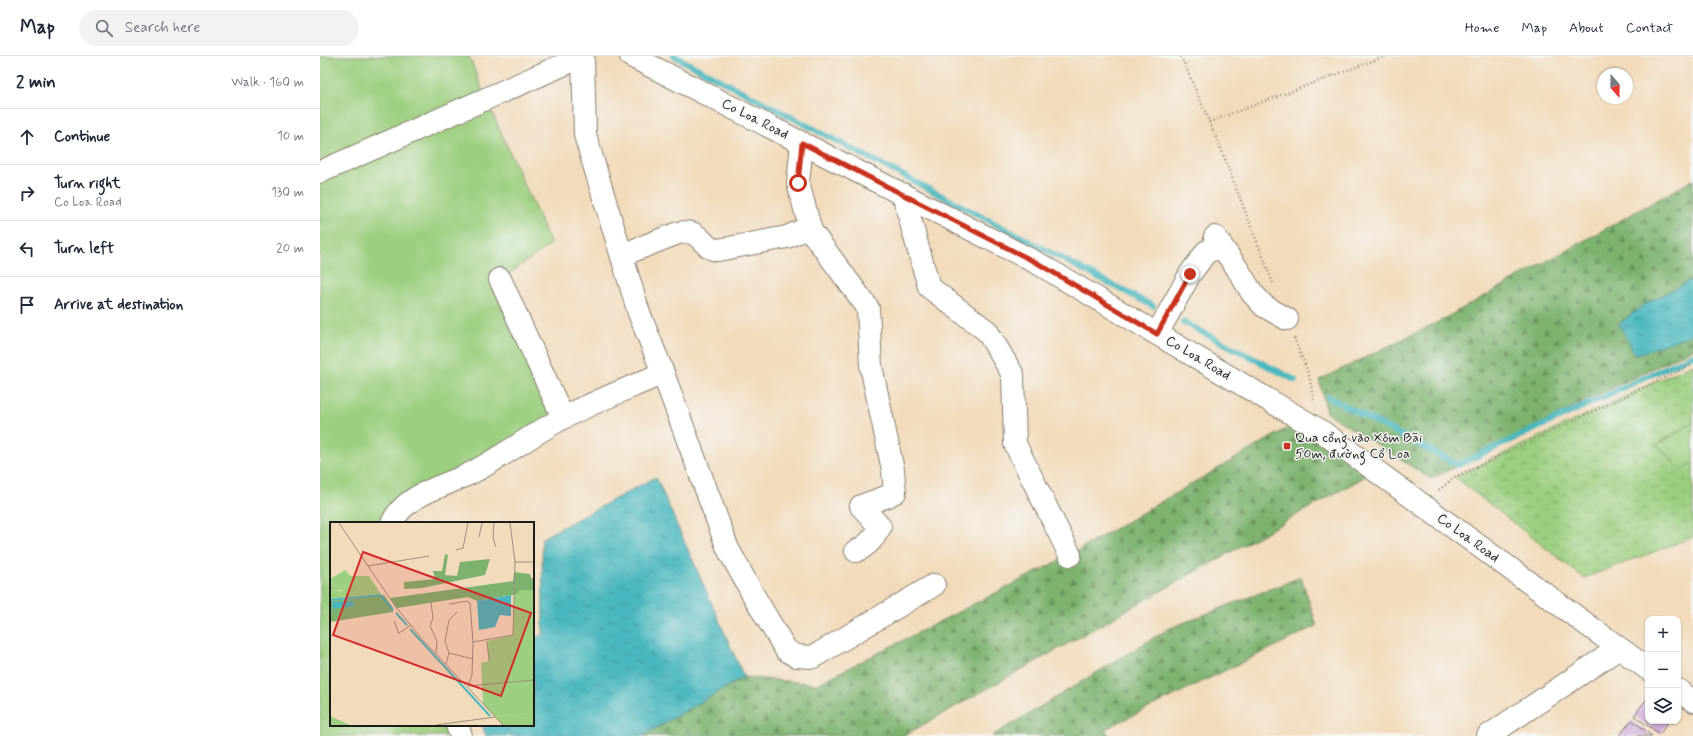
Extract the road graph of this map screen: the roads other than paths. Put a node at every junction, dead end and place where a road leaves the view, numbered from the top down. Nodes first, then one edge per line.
1 (583, 56) edge
2 (631, 56) edge
3 (802, 143) junction
4 (320, 172) edge
5 (903, 194) junction
6 (811, 232) junction
7 (622, 255) junction
8 (500, 280) dead end
9 (1287, 319) road end
10 (1157, 334) junction
11 (663, 373) junction
12 (563, 418) junction
13 (392, 522) edge
14 (856, 551) dead end
15 (1070, 555) dead end
16 (934, 585) dead end
17 (1619, 648) junction
18 (1645, 667) edge
19 (1681, 692) edge
20 (1693, 701) edge
21 (457, 726) edge
22 (462, 736) edge
23 (1488, 736) edge

1 - 4 street
1 - 7 street
2 - 3 street, Co Loa Road
3 - 5 street, Co Loa Road
3 - 6 street
5 - 10 street, Co Loa Road
5 - 15 street
6 - 7 street
6 - 14 street
7 - 11 street
8 - 12 street
9 - 10 street
10 - 17 street, Co Loa Road
11 - 12 street
11 - 16 street
12 - 13 street
17 - 18 street, Co Loa Road
17 - 23 street
19 - 20 street
21 - 22 street

